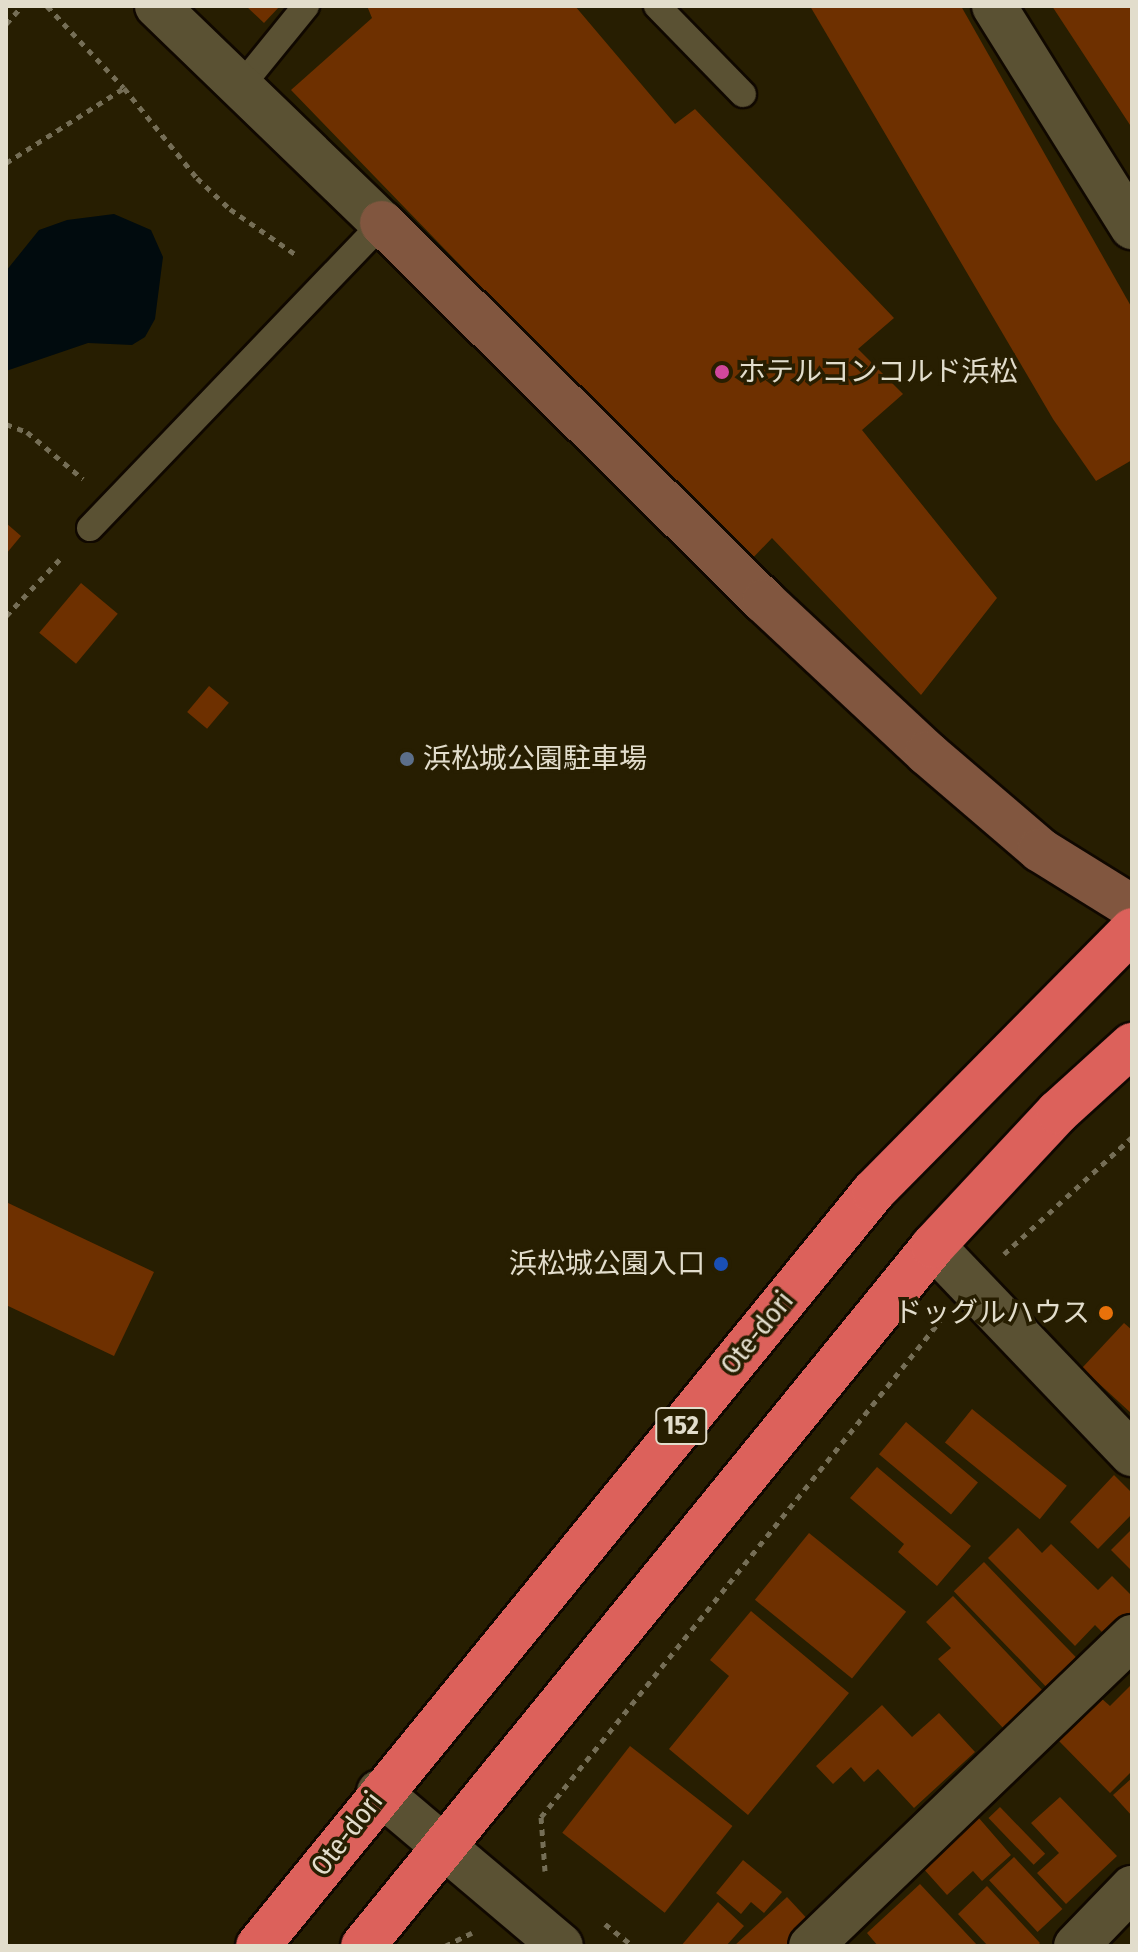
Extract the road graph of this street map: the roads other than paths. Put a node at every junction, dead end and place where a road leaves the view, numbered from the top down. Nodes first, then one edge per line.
1 (157, 6) edge
2 (306, 6) edge
3 (657, 6) edge
4 (994, 6) edge
5 (241, 86) junction
6 (743, 94) dead end
7 (382, 223) junction
8 (1132, 227) edge
9 (90, 528) road end
10 (1132, 907) edge
11 (1132, 930) edge
12 (1132, 1045) edge
13 (933, 1246) junction
14 (1132, 1454) edge
15 (1132, 1637) edge
16 (379, 1792) junction
17 (443, 1845) junction
18 (1132, 1888) edge
19 (258, 1946) edge
20 (363, 1946) edge
21 (561, 1946) edge
22 (811, 1946) edge
23 (1076, 1946) edge

1 - 5 street
2 - 5 lane
3 - 6 lane
4 - 8 street
5 - 7 street
7 - 9 lane
7 - 10 street
11 - 16 highway, Ote-dori / 152
12 - 13 highway
13 - 14 street
13 - 17 highway
15 - 22 street
16 - 17 street
16 - 19 highway, Ote-dori / 152
17 - 20 highway
17 - 21 street
18 - 23 street

